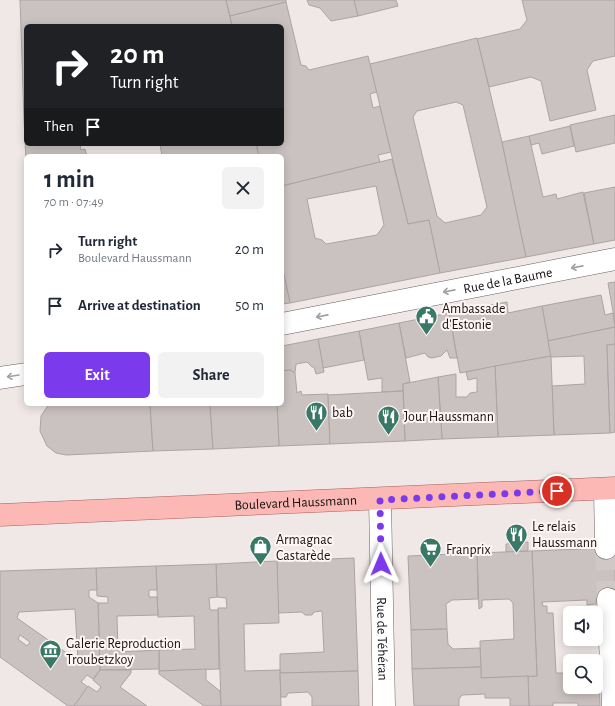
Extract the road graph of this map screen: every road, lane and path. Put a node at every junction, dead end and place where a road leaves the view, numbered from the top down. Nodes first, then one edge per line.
1 (615, 259) edge
2 (284, 324) edge
3 (24, 374) edge
4 (0, 378) edge
5 (610, 488) edge
6 (380, 500) junction
7 (0, 516) edge
8 (606, 548) tunnel mouth
9 (608, 599) tunnel mouth
10 (384, 706) edge
11 (613, 706) edge

1 -> 2 street, Rue de la Baume
3 -> 4 street
5 - 6 main road, Boulevard Haussmann
5 - 8 street
6 - 7 main road, Boulevard Haussmann
6 - 10 street, Rue de Téhéran
9 - 11 street

